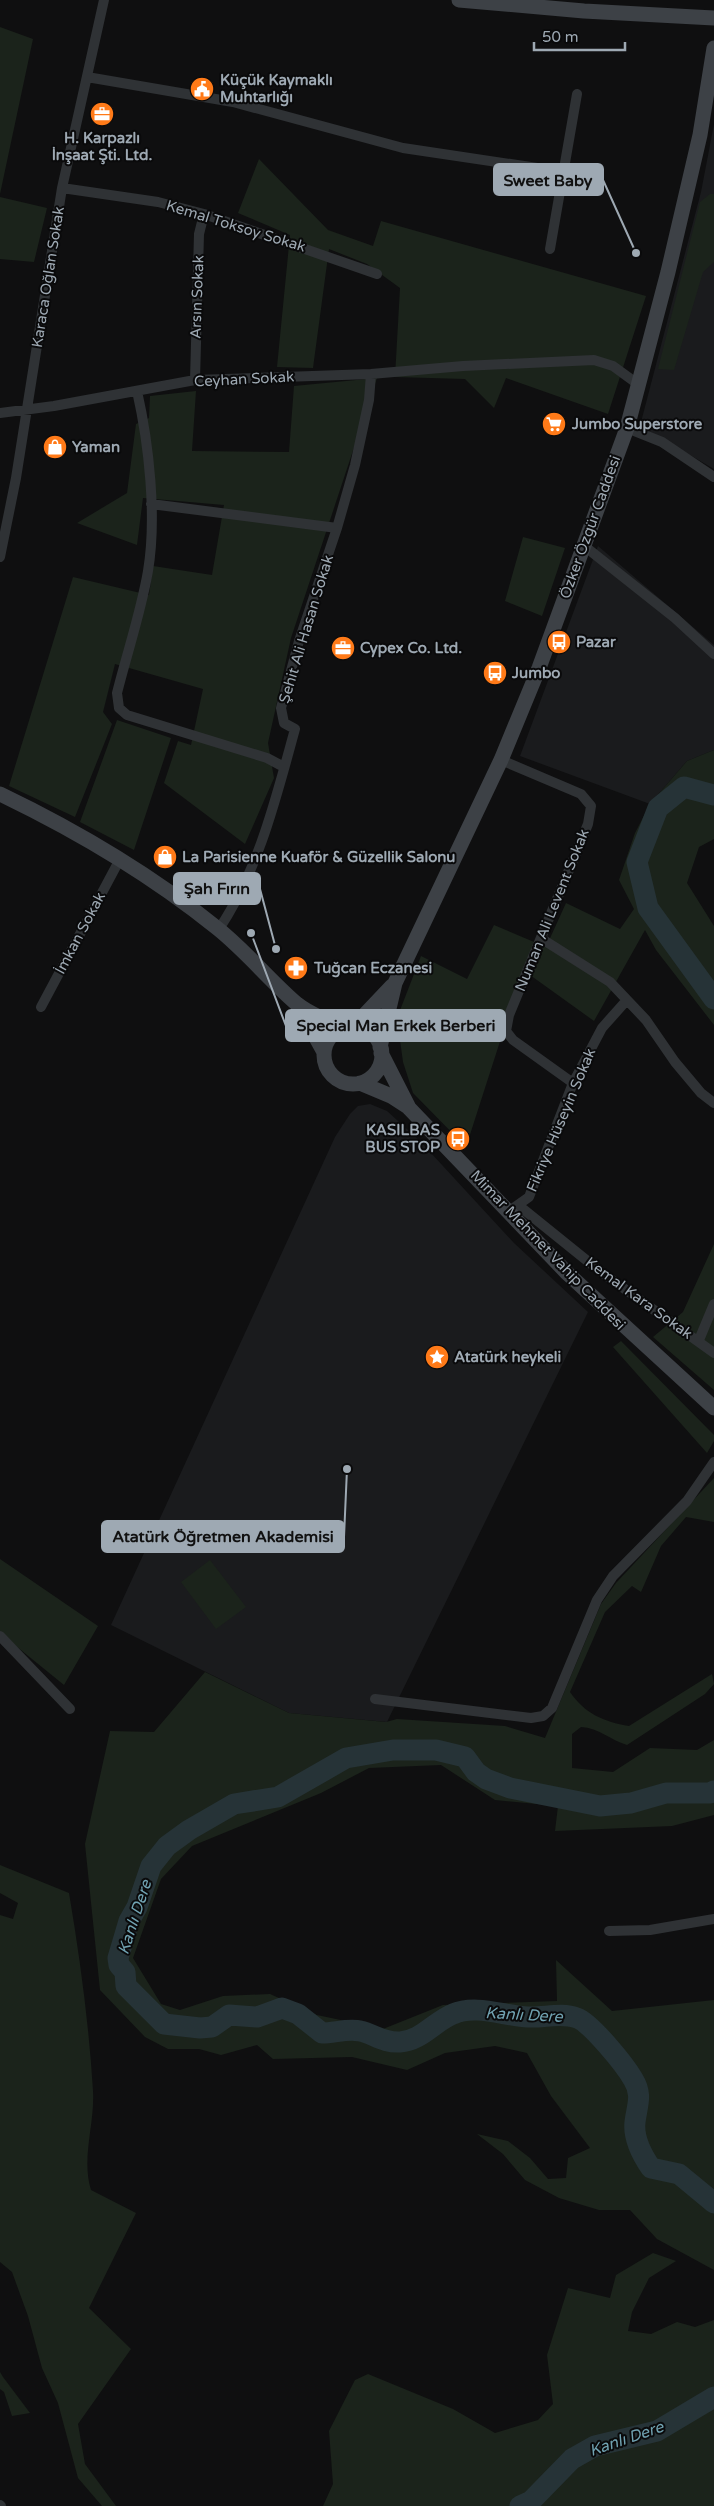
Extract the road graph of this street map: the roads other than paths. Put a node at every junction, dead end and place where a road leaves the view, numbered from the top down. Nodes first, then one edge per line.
1 (104, 0) edge
2 (459, 0) edge
3 (585, 5) edge
4 (714, 18) edge
5 (714, 48) edge
6 (87, 77) junction
7 (577, 94) dead end
8 (564, 172) junction
9 (62, 188) junction
10 (204, 214) junction
11 (550, 249) dead end
12 (378, 274) dead end
13 (371, 374) junction
14 (195, 380) junction
15 (639, 385) junction
16 (137, 391) junction
17 (27, 409) junction
18 (0, 413) edge
19 (627, 428) junction
20 (714, 477) edge
21 (151, 504) junction
22 (337, 528) junction
23 (583, 545) junction
24 (0, 556) edge
25 (714, 654) edge
26 (501, 760) junction
27 (284, 767) junction
28 (0, 794) edge
29 (120, 858) junction
30 (219, 929) junction
31 (542, 939) junction
32 (395, 983) junction
33 (626, 1001) junction
34 (298, 1004) junction
35 (41, 1007) dead end
36 (349, 1027) junction
37 (381, 1050) junction
38 (324, 1052) junction
39 (360, 1083) junction
40 (573, 1083) junction
41 (714, 1102) edge
42 (408, 1107) junction
43 (513, 1208) junction
44 (714, 1304) edge
45 (699, 1340) junction
46 (714, 1353) edge
47 (714, 1408) edge
48 (714, 1462) edge
49 (0, 1636) edge
50 (375, 1699) dead end
51 (70, 1709) dead end
52 (714, 1919) edge
53 (609, 1931) dead end

1 - 6 street, Karaca Oğlan Sokak
2 - 3 main road
3 - 4 main road
5 - 15 main road, Özker Özgür Caddesi
6 - 8 street
6 - 9 street, Karaca Oğlan Sokak
7 - 8 street
8 - 11 street
9 - 10 street, Kemal Toksoy Sokak
9 - 17 street, Karaca Oğlan Sokak
10 - 12 street, Kemal Toksoy Sokak
10 - 14 street, Arsın Sokak
13 - 14 street, Ceyhan Sokak
13 - 15 street, Ceyhan Sokak
13 - 22 street, Şehit Ali Hasan Sokak
14 - 16 street, Ceyhan Sokak
15 - 19 main road, Özker Özgür Caddesi
16 - 17 street, Ceyhan Sokak
16 - 21 street
17 - 18 street, Ceyhan Sokak
17 - 24 street, Karaca Oğlan Sokak
19 - 20 street
19 - 23 main road, Özker Özgür Caddesi
21 - 22 street
21 - 27 street
22 - 27 street, Şehit Ali Hasan Sokak
23 - 25 street
23 - 26 main road, Özker Özgür Caddesi
26 - 31 street, Numan Ali Levent Sokak
26 - 32 main road, Özker Özgür Caddesi
27 - 30 street, Şehit Ali Hasan Sokak
28 - 29 main road
29 - 30 main road
29 - 35 street, İmkan Sokak
30 - 34 main road
31 - 33 street
31 - 40 street, Numan Ali Levent Sokak
32 - 36 main road, Özker Özgür Caddesi
32 - 37 main road, Özker Özgür Caddesi
33 - 40 street, Fikriye Hüseyin Sokak
33 - 41 street
34 - 36 main road
34 - 38 main road
36 - 37 main road
36 - 38 main road
37 - 39 main road
37 - 42 main road, Mimar Mehmet Vahip Caddesi
38 - 39 main road
39 - 42 main road, Mimar Mehmet Vahip Caddesi
40 - 43 street, Fikriye Hüseyin Sokak
42 - 43 main road, Mimar Mehmet Vahip Caddesi
43 - 45 street, Kemal Kara Sokak
43 - 47 main road, Mimar Mehmet Vahip Caddesi
44 - 45 street
45 - 46 street, Kemal Kara Sokak
48 - 50 street
49 - 51 street
52 - 53 street

